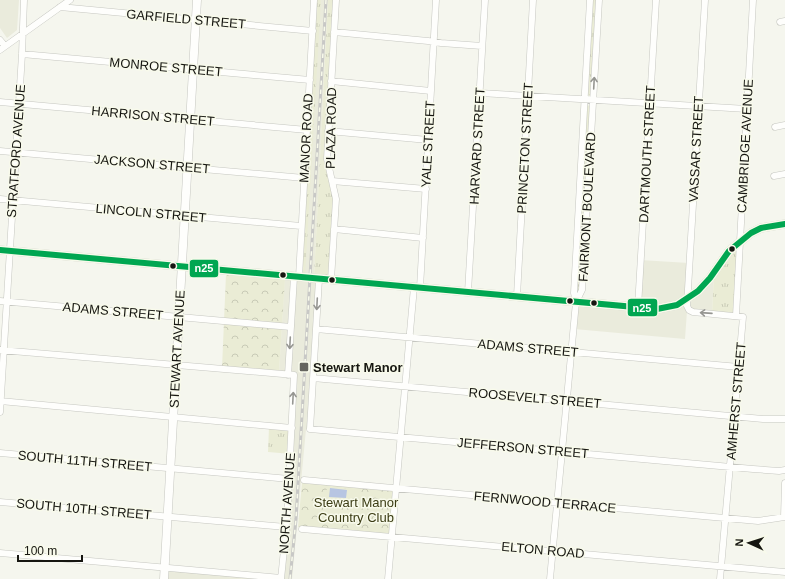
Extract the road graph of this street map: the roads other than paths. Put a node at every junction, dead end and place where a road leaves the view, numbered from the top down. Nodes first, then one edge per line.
1 (24, 0) edge
2 (70, 0) edge
3 (197, 0) edge
4 (314, 0) edge
5 (336, 0) edge
6 (436, 0) edge
7 (485, 0) edge
8 (533, 0) edge
9 (590, 0) edge
10 (599, 0) edge
11 (656, 0) edge
12 (705, 0) edge
13 (753, 0) edge
14 (60, 7) junction
15 (195, 20) junction
16 (312, 31) junction
17 (334, 32) junction
18 (22, 34) junction
19 (0, 40) edge
20 (434, 42) junction
21 (482, 46) junction
22 (2, 48) edge
23 (22, 54) junction
24 (193, 69) junction
25 (310, 80) junction
26 (331, 82) junction
27 (431, 91) junction
28 (480, 93) junction
29 (528, 96) junction
30 (585, 99) junction
31 (593, 100) junction
32 (0, 102) edge
33 (19, 103) junction
34 (650, 103) junction
35 (699, 106) junction
36 (747, 109) junction
37 (190, 119) junction
38 (785, 125) edge
39 (775, 127) dead end
40 (307, 130) junction
41 (328, 131) junction
42 (428, 140) junction
43 (0, 151) edge
44 (16, 152) junction
45 (187, 167) junction
46 (785, 174) edge
47 (774, 176) dead end
48 (304, 178) junction
49 (332, 181) junction
50 (426, 189) junction
51 (0, 199) edge
52 (13, 201) junction
53 (184, 216) junction
54 (785, 224) edge
55 (301, 226) junction
56 (334, 229) junction
57 (423, 238) junction
58 (739, 241) junction
59 (0, 250) edge
60 (9, 251) junction
61 (182, 266) junction
62 (296, 277) junction
63 (319, 279) junction
64 (331, 280) junction
65 (417, 287) junction
66 (468, 292) junction
67 (517, 296) junction
68 (688, 298) junction
69 (3, 301) edge
70 (576, 302) junction
71 (638, 307) junction
72 (736, 316) junction
73 (178, 317) junction
74 (291, 327) junction
75 (316, 329) junction
76 (410, 338) junction
77 (2, 350) edge
78 (571, 352) junction
79 (176, 365) junction
80 (739, 367) junction
81 (288, 375) junction
82 (313, 378) junction
83 (406, 386) junction
84 (566, 400) junction
85 (0, 401) edge
86 (0, 412) edge
87 (735, 416) junction
88 (173, 417) junction
89 (785, 419) edge
90 (292, 428) junction
91 (401, 437) junction
92 (562, 452) junction
93 (0, 453) edge
94 (730, 467) junction
95 (170, 468) junction
96 (785, 470) edge
97 (289, 479) junction
98 (304, 480) dead end
99 (785, 483) edge
100 (397, 488) junction
101 (0, 502) edge
102 (557, 503) junction
103 (167, 517) junction
104 (785, 517) edge
105 (725, 518) junction
106 (286, 527) junction
107 (302, 529) dead end
108 (392, 537) junction
109 (552, 551) junction
110 (0, 553) edge
111 (721, 566) junction
112 (164, 568) junction
113 (785, 572) edge
114 (164, 579) edge
115 (281, 579) edge
116 (388, 579) edge
117 (550, 579) edge
118 (720, 579) edge

1 - 18 street, STRATFORD AVENUE
2 - 14 street
3 - 15 main road, STEWART AVENUE
4 - 16 street, MANOR ROAD
5 - 17 street, PLAZA ROAD
6 - 20 street, YALE STREET
7 - 21 street, HARVARD STREET
8 - 29 street, PRINCETON STREET
9 - 30 street, FAIRMONT BOULEVARD
31 -> 10 street, FAIRMONT BOULEVARD
11 - 34 street, DARTMOUTH STREET
12 - 35 street, VASSAR STREET
13 - 36 street, CAMBRIDGE AVENUE
14 - 15 street, GARFIELD STREET
14 - 18 street
15 - 16 street, GARFIELD STREET
15 - 24 main road, STEWART AVENUE
16 - 25 street, MANOR ROAD
17 - 20 street
17 - 26 street, PLAZA ROAD
18 - 22 street
18 - 23 street, STRATFORD AVENUE
19 - 22 street
20 - 21 street
20 - 27 street, YALE STREET
21 - 28 street, HARVARD STREET
23 - 24 street, MONROE STREET
23 - 33 street, STRATFORD AVENUE
24 - 25 street, MONROE STREET
24 - 37 main road, STEWART AVENUE
25 - 40 street, MANOR ROAD
26 - 27 street
26 - 41 street, PLAZA ROAD
27 - 42 street, YALE STREET
28 - 29 street
28 - 66 street, HARVARD STREET
29 - 30 street
29 - 67 street, PRINCETON STREET
30 - 31 street
30 - 70 street, FAIRMONT BOULEVARD
31 - 34 street
31 - 70 street, FAIRMONT BOULEVARD
32 - 33 street, HARRISON STREET
33 - 37 street, HARRISON STREET
33 - 44 street, STRATFORD AVENUE
34 - 35 street
34 - 71 street, DARTMOUTH STREET
35 - 36 street
35 - 68 street, VASSAR STREET
36 - 58 street, CAMBRIDGE AVENUE
37 - 40 street, HARRISON STREET
37 - 45 main road, STEWART AVENUE
38 - 39 street
40 - 48 street, MANOR ROAD
41 - 42 street
41 - 49 street, PLAZA ROAD
42 - 50 street, YALE STREET
43 - 44 street, JACKSON STREET
44 - 45 street, JACKSON STREET
44 - 52 street, STRATFORD AVENUE
45 - 48 street, JACKSON STREET
45 - 53 main road, STEWART AVENUE
46 - 47 street
48 - 55 street, MANOR ROAD
49 - 50 street
49 - 56 street, PLAZA ROAD
50 - 57 street, YALE STREET
51 - 52 street, LINCOLN STREET
52 - 53 street, LINCOLN STREET
52 - 60 street, STRATFORD AVENUE
53 - 55 street, LINCOLN STREET
53 - 61 main road, STEWART AVENUE
54 - 58 main road
55 - 62 street, MANOR ROAD
56 - 57 street
56 - 64 street, PLAZA ROAD
57 - 65 street, YALE STREET
58 - 68 main road
58 - 72 street, CAMBRIDGE AVENUE
59 - 60 main road
60 - 61 main road
60 - 69 street, STRATFORD AVENUE
61 - 62 main road
61 - 73 main road, STEWART AVENUE
62 - 63 main road
62 - 74 street, MANOR ROAD
63 - 64 main road
63 -> 75 street
64 - 65 main road
65 - 66 main road
65 - 76 street, YALE STREET
66 - 67 main road
67 - 70 main road
68 - 71 main road
72 -> 68 street
69 - 73 street, ADAMS STREET
69 - 77 street, STRATFORD AVENUE
70 - 71 main road
70 - 78 street
72 - 80 street, AMHERST STREET
73 - 74 street, ADAMS STREET
73 - 79 main road, STEWART AVENUE
74 -> 81 street, MANOR ROAD
75 - 76 street, ADAMS STREET
75 - 82 street
76 - 78 street, ADAMS STREET
76 - 83 street, YALE STREET
77 - 79 street
77 - 85 street, STRATFORD AVENUE
78 - 80 street, ADAMS STREET
78 - 84 street
79 - 81 street
79 - 88 main road, STEWART AVENUE
80 - 87 street, AMHERST STREET
90 -> 81 street, MANOR ROAD
82 - 83 street, ROOSEVELT STREET
82 - 91 street, JEFFERSON STREET
83 - 84 street, ROOSEVELT STREET
83 - 91 street, YALE STREET
84 - 87 street, ROOSEVELT STREET
84 - 92 street
85 - 86 street, STRATFORD AVENUE
85 - 88 street
87 - 89 street, ROOSEVELT STREET
87 - 94 street, AMHERST STREET
88 - 90 street
88 - 95 main road, STEWART AVENUE
90 - 97 street, NORTH AVENUE
91 - 92 street, JEFFERSON STREET
91 - 100 street, YALE STREET
92 - 94 street, JEFFERSON STREET
92 - 102 street
93 - 95 street, SOUTH 11TH STREET
94 - 96 street, JEFFERSON STREET
94 - 105 street, AMHERST STREET
95 - 97 street, SOUTH 11TH STREET
95 - 103 main road, STEWART AVENUE
97 - 106 street, NORTH AVENUE
98 - 100 street, FERNWOOD TERRACE
99 - 104 street
100 - 102 street, FERNWOOD TERRACE
100 - 108 street, YALE STREET
101 - 103 street, SOUTH 10TH STREET
102 - 105 street, FERNWOOD TERRACE
102 - 109 street
103 - 106 street, SOUTH 10TH STREET
103 - 112 main road, STEWART AVENUE
104 - 105 street, FERNWOOD TERRACE
105 - 111 street
106 - 115 street, NORTH AVENUE
107 - 108 street, ELTON ROAD
108 - 109 street, ELTON ROAD
108 - 116 street, YALE STREET
109 - 111 street, ELTON ROAD
109 - 117 street
110 - 112 street
111 - 113 street, ELTON ROAD
111 - 118 street
112 - 114 main road, STEWART AVENUE
112 - 115 street

